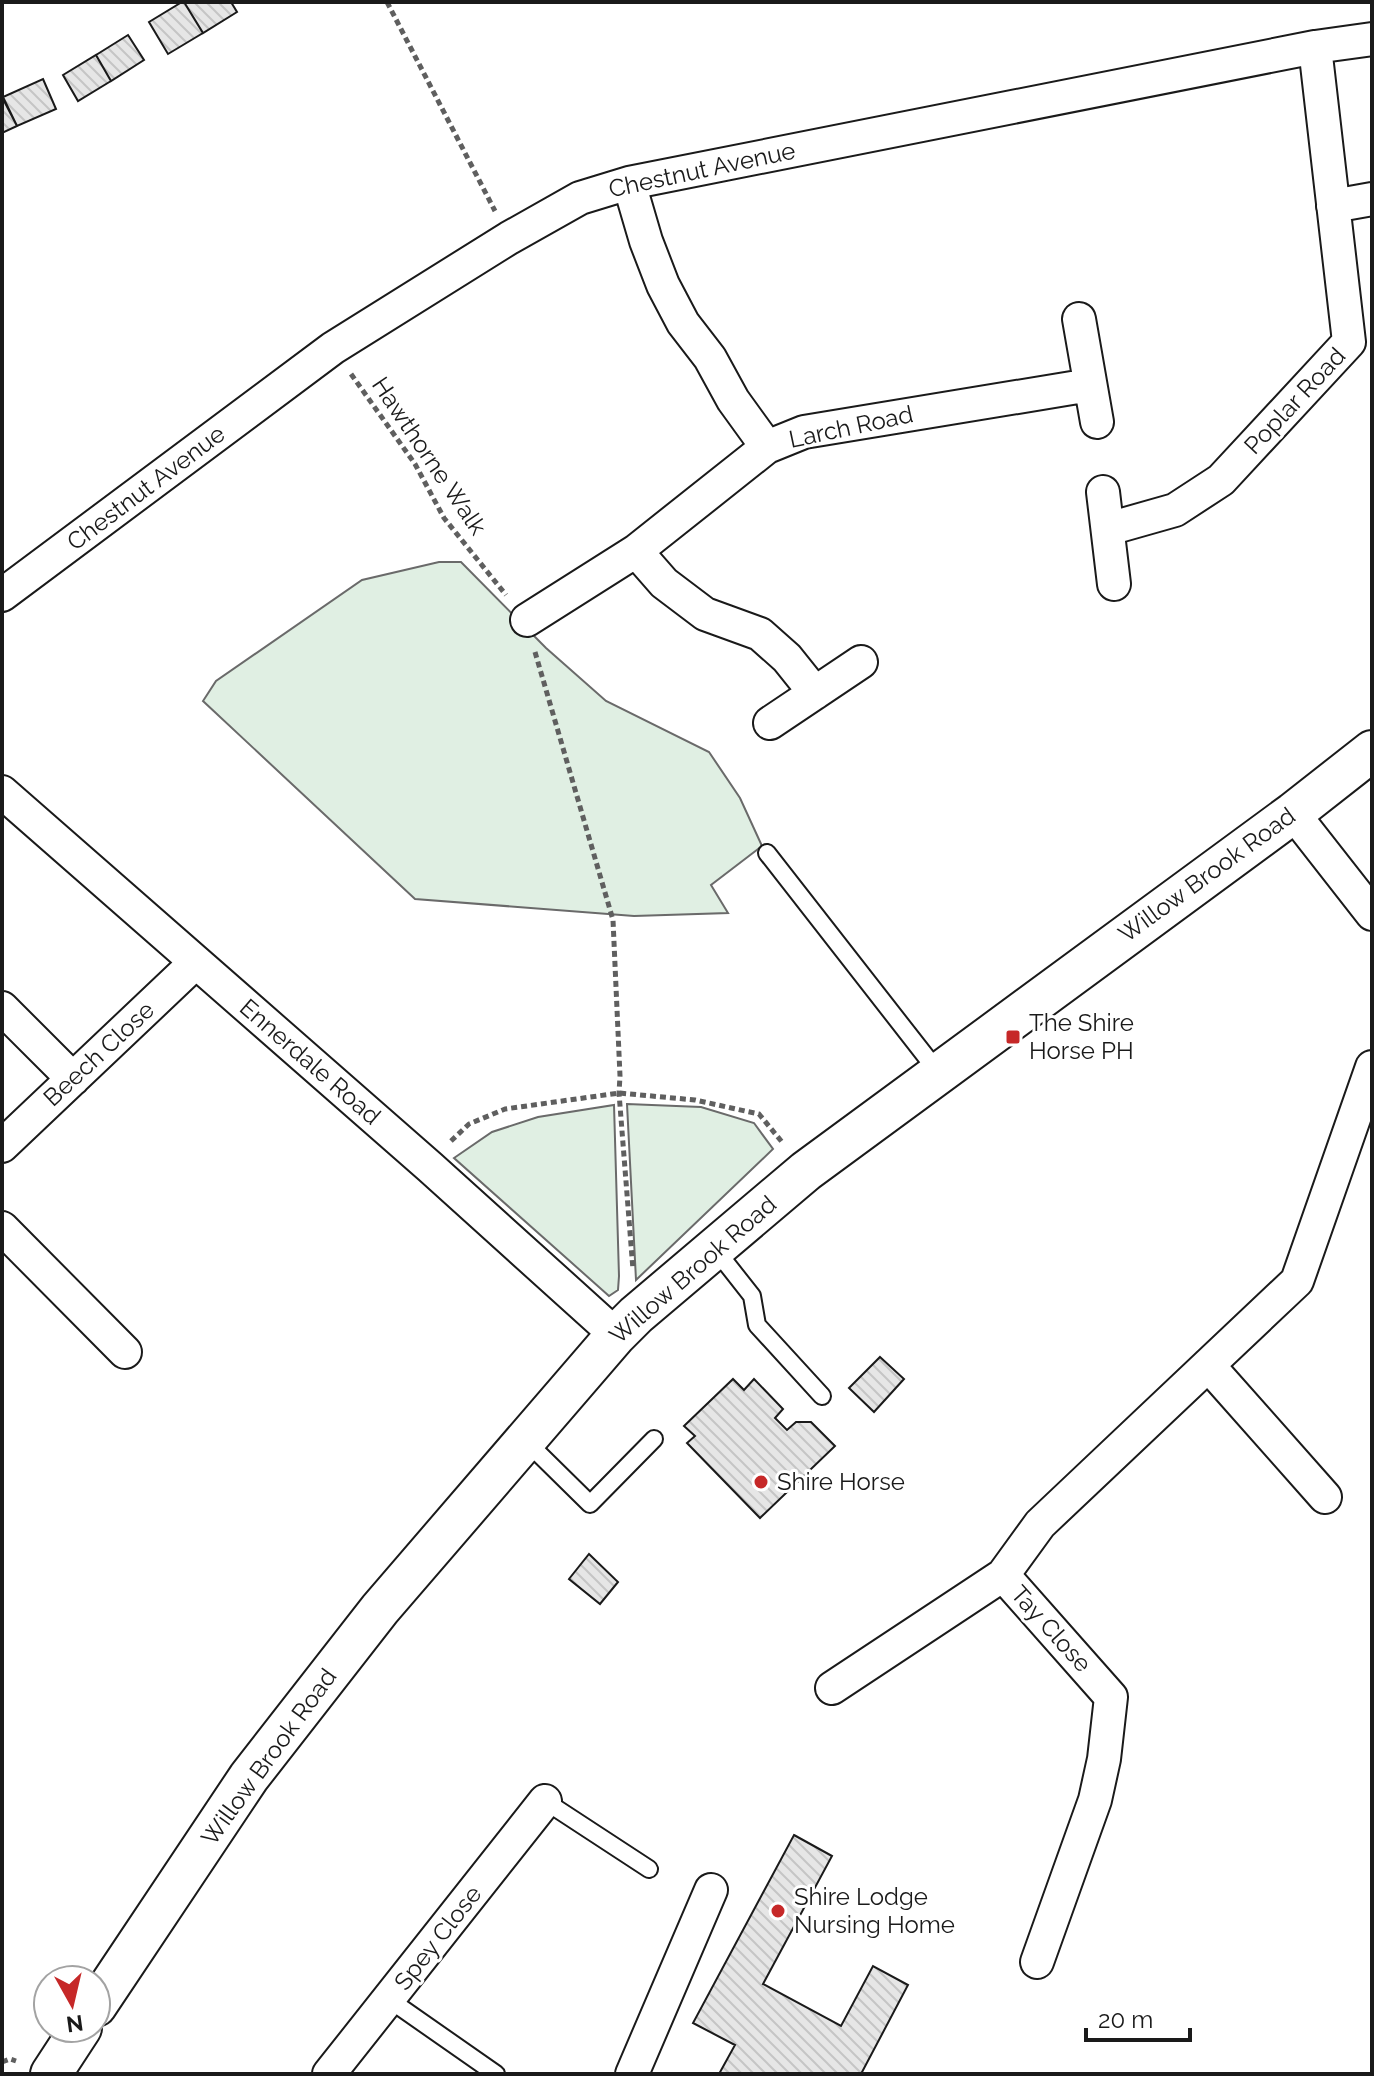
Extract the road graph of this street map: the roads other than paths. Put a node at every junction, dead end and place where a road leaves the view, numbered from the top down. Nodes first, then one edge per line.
1 (1372, 39) edge
2 (1315, 47) junction
3 (629, 183) junction
4 (1372, 199) edge
5 (1333, 206) junction
6 (1079, 319) dead end
7 (1090, 385) junction
8 (1097, 422) dead end
9 (767, 447) junction
10 (1103, 492) dead end
11 (1108, 529) junction
12 (636, 551) junction
13 (1114, 584) dead end
14 (2, 595) edge
15 (527, 620) road end
16 (861, 662) dead end
17 (815, 693) junction
18 (770, 723) dead end
19 (1372, 751) edge
20 (2, 792) edge
21 (1293, 813) junction
22 (767, 853) dead end
23 (1372, 914) edge
24 (196, 962) junction
25 (2, 1008) edge
26 (1372, 1067) edge
27 (938, 1072) junction
28 (73, 1079) junction
29 (2, 1146) edge
30 (2, 1228) edge
31 (715, 1249) junction
32 (626, 1325) junction
33 (125, 1352) dead end
34 (1208, 1365) junction
35 (822, 1396) dead end
36 (654, 1439) dead end
37 (525, 1440) junction
38 (1325, 1497) dead end
39 (1003, 1575) junction
40 (832, 1688) dead end
41 (545, 1801) joint
42 (649, 1869) dead end
43 (711, 1890) dead end
44 (1037, 1962) dead end
45 (112, 1982) edge
46 (390, 2000) junction
47 (71, 2044) edge
48 (51, 2074) edge
49 (329, 2074) edge
50 (496, 2074) edge
51 (632, 2074) edge

1 - 2 street, Chestnut Avenue
2 - 3 street, Chestnut Avenue
2 - 5 street, Poplar Road
3 - 9 street, Larch Road
3 - 14 street, Chestnut Avenue
4 - 5 street
5 - 11 street, Poplar Road
6 - 7 street
7 - 8 street
7 - 9 street, Larch Road
9 - 12 street
10 - 11 street
11 - 13 street
12 - 15 street
12 - 17 street
16 - 17 street
17 - 18 street
19 - 21 street, Willow Brook Road
20 - 24 street, Ennerdale Road
21 - 23 street
21 - 27 street, Willow Brook Road
22 - 27 lane
24 - 28 street, Beech Close
24 - 32 street, Ennerdale Road
25 - 28 street
26 - 34 street, Tay Close
27 - 31 street, Willow Brook Road
28 - 29 street, Beech Close
30 - 33 street
31 - 32 street, Willow Brook Road
31 - 35 lane
32 - 37 street, Willow Brook Road
34 - 38 street
34 - 39 street, Tay Close
36 - 37 lane
37 - 45 street, Willow Brook Road
39 - 40 street
39 - 44 street, Tay Close
41 - 42 lane
41 - 46 street, Spey Close
43 - 51 street
46 - 49 street, Spey Close
46 - 50 lane
47 - 48 street

